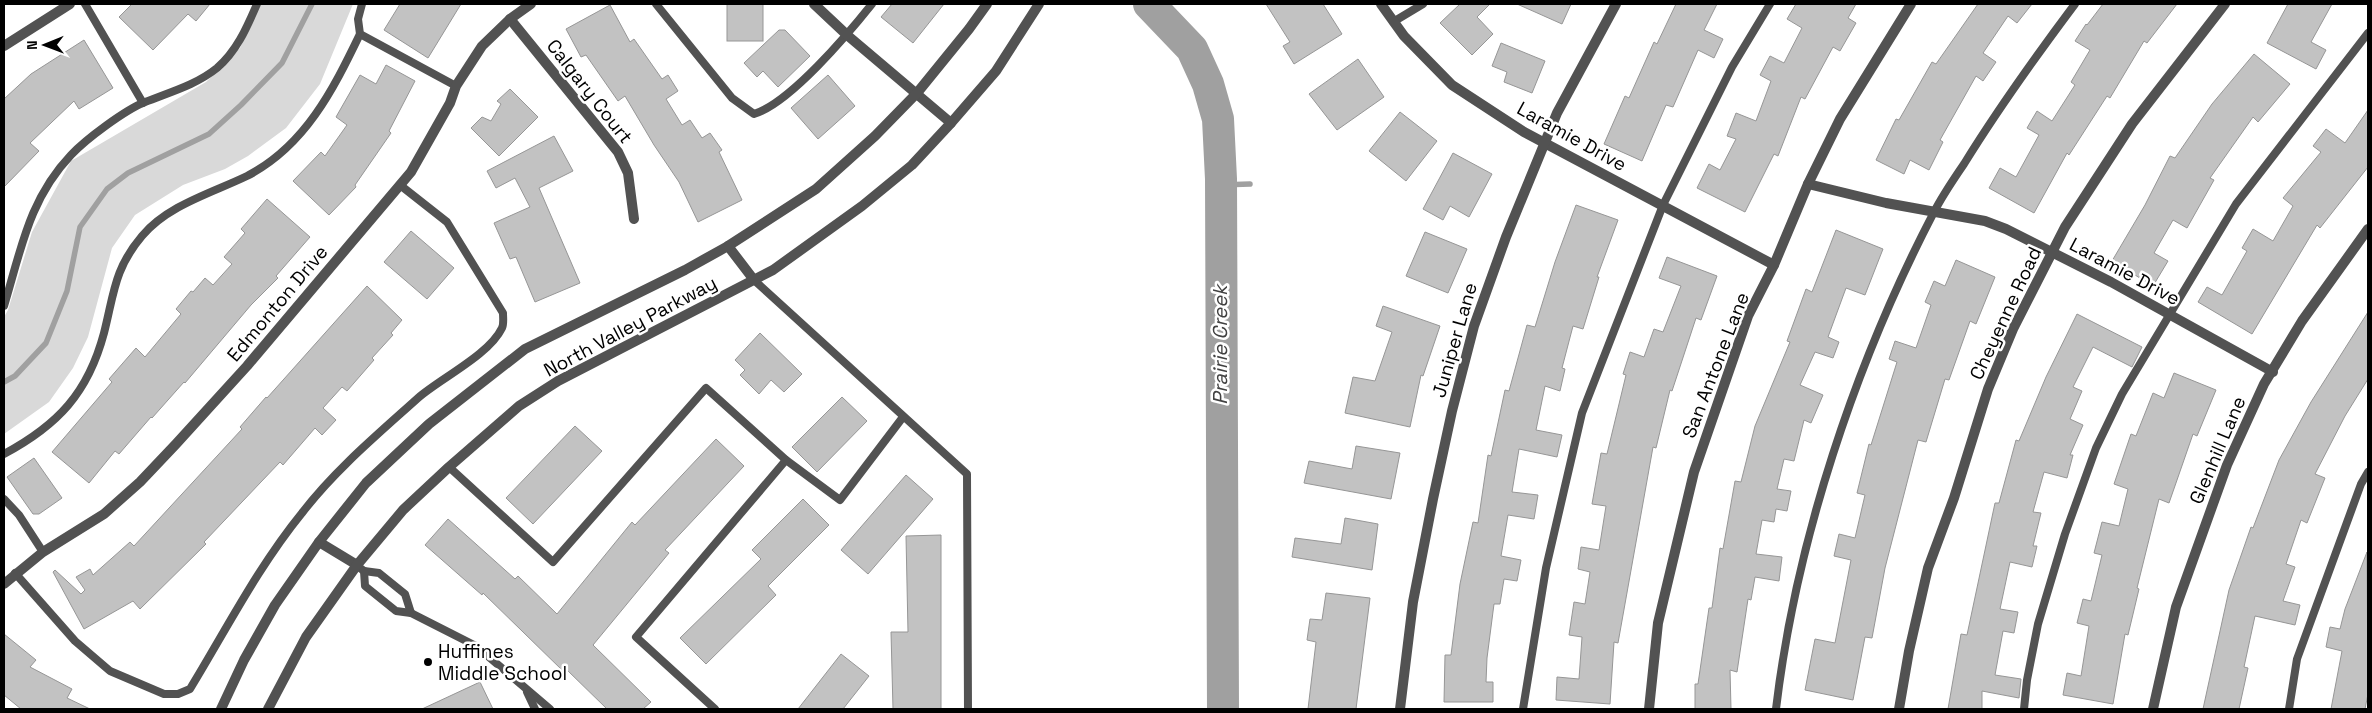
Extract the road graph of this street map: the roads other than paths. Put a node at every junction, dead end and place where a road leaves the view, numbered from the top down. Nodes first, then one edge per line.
1 (70, 4) edge
2 (85, 4) edge
3 (257, 4) edge
4 (362, 4) edge
5 (532, 4) edge
6 (656, 4) edge
7 (814, 4) edge
8 (872, 4) edge
9 (987, 4) edge
10 (1039, 4) edge
11 (1381, 4) edge
12 (1423, 4) edge
13 (1616, 4) edge
14 (1770, 4) edge
15 (1911, 4) edge
16 (2075, 4) edge
17 (2225, 4) edge
18 (510, 19) junction
19 (1393, 22) junction
20 (2368, 33) edge
21 (360, 34) junction
22 (847, 35) junction
23 (4, 46) edge
24 (456, 86) junction
25 (916, 93) junction
26 (143, 102) junction
27 (951, 123) junction
28 (1545, 141) junction
29 (1808, 184) junction
30 (400, 185) junction
31 (1663, 205) junction
32 (1933, 213) junction
33 (634, 219) dead end
34 (2368, 229) edge
35 (728, 246) junction
36 (2054, 253) junction
37 (1774, 265) junction
38 (754, 280) junction
39 (4, 306) edge
40 (2170, 315) junction
41 (2273, 372) junction
42 (903, 417) junction
43 (4, 454) edge
44 (786, 460) junction
45 (449, 467) junction
46 (2368, 472) edge
47 (4, 499) edge
48 (319, 542) junction
49 (43, 552) junction
50 (360, 568) junction
51 (15, 573) junction
52 (4, 584) edge
53 (411, 613) junction
54 (526, 688) junction
55 (221, 709) edge
56 (268, 709) edge
57 (536, 709) edge
58 (550, 709) edge
59 (715, 709) edge
60 (968, 709) edge
61 (1400, 709) edge
62 (1523, 709) edge
63 (1649, 709) edge
64 (1776, 709) edge
65 (1899, 709) edge
66 (2024, 709) edge
67 (2153, 709) edge
68 (2288, 709) edge

1 - 23 street
2 - 26 lane
3 - 26 lane
4 - 21 lane
5 - 18 street, Edmonton Drive
6 - 22 lane
7 - 22 street
8 - 22 lane
9 - 25 street, North Valley Parkway
10 - 27 street, North Valley Parkway
11 - 19 street, Laramie Drive
12 - 19 lane
13 - 28 street, Juniper Lane
14 - 31 lane
15 - 29 street, San Antone Lane
16 - 32 lane
17 - 36 street, Cheyenne Road
18 - 24 street, Edmonton Drive
18 - 33 street, Calgary Court
19 - 28 street, Laramie Drive
20 - 40 lane
21 - 24 lane
21 - 43 lane
22 - 25 street
24 - 30 street, Edmonton Drive
25 - 27 street
25 - 35 street, North Valley Parkway
26 - 39 lane
27 - 38 street, North Valley Parkway
28 - 31 street, Laramie Drive
28 - 61 street, Juniper Lane
29 - 32 street, Laramie Drive
29 - 37 street, San Antone Lane
30 - 49 street, Edmonton Drive
30 - 51 lane
31 - 37 street, Laramie Drive
31 - 62 lane
32 - 36 street, Laramie Drive
32 - 64 lane
34 - 41 street, Glenhill Lane
35 - 38 street
35 - 48 street, North Valley Parkway
36 - 40 street, Laramie Drive
36 - 65 street, Cheyenne Road
37 - 63 street, San Antone Lane
38 - 42 lane
38 - 45 street, North Valley Parkway
40 - 41 street, Laramie Drive
40 - 66 lane
41 - 67 street, Glenhill Lane
42 - 44 lane
42 - 60 lane
44 - 45 lane
44 - 59 lane
45 - 50 street, North Valley Parkway
46 - 68 lane
47 - 49 lane
48 - 50 street
48 - 55 street, North Valley Parkway
49 - 51 street, Edmonton Drive
50 - 53 lane
50 - 53 lane
50 - 56 street, North Valley Parkway
51 - 52 street, Edmonton Drive
53 - 54 lane
54 - 57 lane
54 - 58 lane

